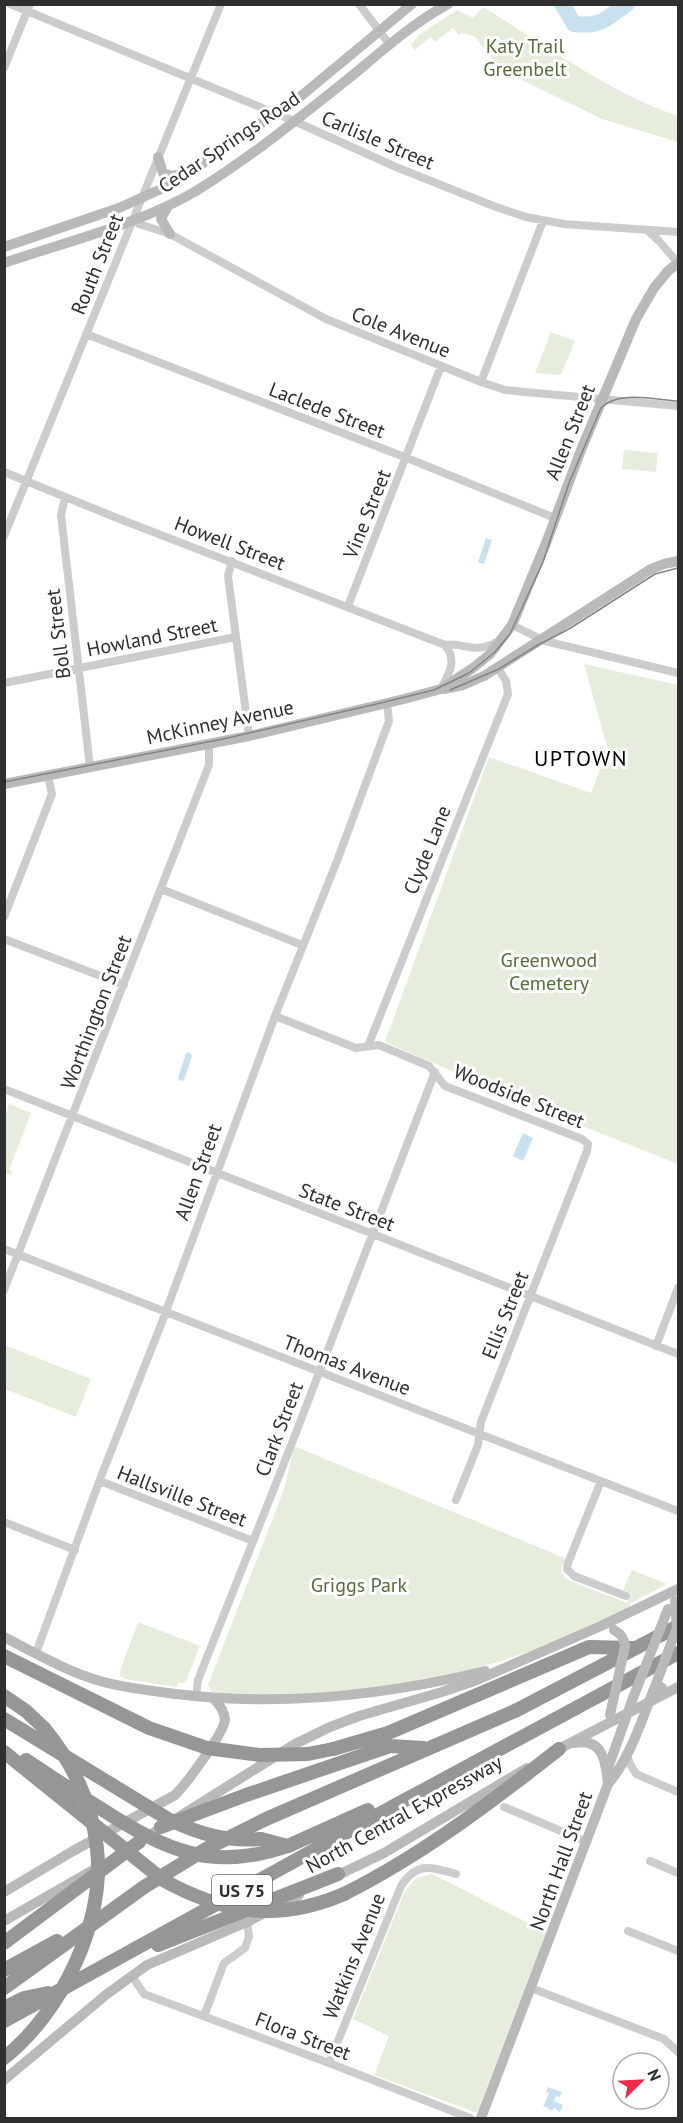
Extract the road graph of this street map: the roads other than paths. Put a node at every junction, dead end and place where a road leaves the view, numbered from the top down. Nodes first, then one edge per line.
1 (10, 4) edge
2 (221, 4) edge
3 (359, 4) edge
4 (412, 4) edge
5 (448, 4) edge
6 (28, 8) edge
7 (381, 31) junction
8 (390, 45) junction
9 (4, 68) edge
10 (191, 79) junction
11 (276, 114) junction
12 (294, 121) junction
13 (158, 157) junction
14 (192, 171) junction
15 (142, 198) junction
16 (168, 206) junction
17 (133, 220) junction
18 (543, 221) junction
19 (645, 229) junction
20 (678, 232) edge
21 (170, 234) junction
22 (4, 247) edge
23 (4, 263) edge
24 (678, 263) edge
25 (86, 334) junction
26 (441, 366) junction
27 (481, 382) junction
28 (602, 400) junction
29 (678, 406) edge
30 (407, 458) junction
31 (4, 472) edge
32 (27, 481) junction
33 (65, 497) junction
34 (555, 518) junction
35 (4, 536) edge
36 (232, 561) junction
37 (678, 561) edge
38 (348, 606) junction
39 (512, 625) junction
40 (236, 637) junction
41 (501, 640) junction
42 (543, 640) junction
43 (445, 645) junction
44 (79, 668) junction
45 (498, 668) junction
46 (678, 673) edge
47 (4, 683) edge
48 (441, 689) junction
49 (387, 704) junction
50 (249, 736) junction
51 (209, 744) junction
52 (90, 767) junction
53 (48, 775) junction
54 (4, 784) edge
55 (161, 889) junction
56 (4, 917) edge
57 (4, 939) edge
58 (302, 945) junction
59 (124, 985) junction
60 (275, 1016) junction
61 (368, 1046) junction
62 (435, 1072) junction
63 (4, 1089) edge
64 (72, 1117) junction
65 (588, 1144) joint
66 (217, 1174) junction
67 (371, 1234) junction
68 (4, 1249) edge
69 (18, 1254) junction
70 (678, 1288) edge
71 (4, 1290) edge
72 (531, 1297) junction
73 (166, 1312) junction
74 (656, 1346) junction
75 (678, 1354) edge
76 (319, 1371) junction
77 (479, 1434) junction
78 (100, 1481) junction
79 (601, 1481) junction
80 (456, 1500) dead end
81 (678, 1511) edge
82 (4, 1522) edge
83 (253, 1541) junction
84 (75, 1550) junction
85 (678, 1581) edge
86 (626, 1596) dead end
87 (674, 1598) edge
88 (601, 1626) junction
89 (678, 1627) edge
90 (4, 1637) edge
91 (636, 1648) junction
92 (36, 1653) junction
93 (678, 1653) edge
94 (4, 1656) edge
95 (649, 1657) junction
96 (520, 1662) junction
97 (657, 1687) junction
98 (678, 1688) edge
99 (4, 1696) edge
100 (196, 1696) junction
101 (213, 1698) junction
102 (647, 1704) junction
103 (626, 1714) junction
104 (4, 1719) edge
105 (596, 1730) junction
106 (514, 1741) junction
107 (4, 1746) edge
108 (565, 1746) junction
109 (429, 1749) junction
110 (4, 1752) edge
111 (627, 1755) junction
112 (612, 1772) junction
113 (636, 1774) junction
114 (678, 1792) edge
115 (504, 1807) dead end
116 (161, 1827) junction
117 (139, 1842) junction
118 (587, 1842) junction
119 (288, 1846) junction
120 (650, 1862) dead end
121 (678, 1873) edge
122 (338, 1874) junction
123 (456, 1874) dead end
124 (4, 1892) edge
125 (118, 1905) junction
126 (4, 1920) edge
127 (247, 1922) junction
128 (628, 1931) dead end
129 (4, 1942) edge
130 (678, 1951) edge
131 (4, 1970) edge
132 (87, 1976) junction
133 (132, 1976) junction
134 (4, 1988) edge
135 (531, 1988) junction
136 (61, 1991) junction
137 (4, 2008) edge
138 (204, 2016) junction
139 (4, 2021) edge
140 (678, 2050) edge
141 (4, 2058) edge
142 (329, 2063) junction
143 (4, 2080) edge
144 (470, 2118) edge
145 (481, 2118) edge

1 - 6 street, Carlisle Street
2 - 10 street, Routh Street
3 - 7 street
4 - 7 main road, Cedar Springs Road
5 - 8 main road, Cedar Springs Road
6 - 9 street
6 - 10 street, Carlisle Street
7 - 8 street
7 - 11 main road, Cedar Springs Road
8 - 12 main road, Cedar Springs Road
10 - 11 street, Carlisle Street
10 - 13 street, Routh Street
11 - 12 street, Carlisle Street
11 - 14 main road, Cedar Springs Road
12 - 16 main road, Cedar Springs Road
12 - 18 street, Carlisle Street
13 - 14 main road
13 - 15 street, Routh Street
14 - 15 main road, Cedar Springs Road
15 - 17 street, Routh Street
15 - 22 main road, Cedar Springs Road
16 - 17 main road, Cedar Springs Road
16 - 21 main road
17 - 21 street, Cole Avenue
17 - 23 main road, Cedar Springs Road
17 - 25 street, Routh Street
18 - 19 street, Carlisle Street
18 - 27 street
19 - 20 street, Carlisle Street
19 - 24 street
21 - 26 street, Cole Avenue
24 - 28 main road, Allen Street
25 - 30 street, Laclede Street
25 - 32 street, Routh Street
26 - 27 street, Cole Avenue
26 - 30 street, Vine Street
27 - 28 street, Cole Avenue
28 - 29 street, Cole Avenue
28 - 34 main road, Allen Street
30 - 34 street, Laclede Street
30 - 38 street, Vine Street
31 - 32 street, Howell Street
32 - 33 street, Howell Street
32 - 35 street, Routh Street
33 - 36 street, Howell Street
33 - 44 street, Boll Street
34 - 39 main road, Allen Street
36 - 38 street, Howell Street
36 - 40 street
37 - 42 main road, McKinney Avenue
38 - 43 street, Howell Street
39 - 41 main road, McKinney Avenue
39 - 42 street
40 - 44 street, Howland Street
40 - 50 street
41 - 43 street, Howell Street
41 - 48 main road, McKinney Avenue
42 - 45 main road, McKinney Avenue
42 - 46 street
43 - 48 street
44 - 47 street, Howland Street
44 - 52 street, Boll Street
45 - 48 main road, McKinney Avenue
45 - 61 street, Clyde Lane
48 - 49 main road, McKinney Avenue
49 - 50 main road, McKinney Avenue
49 - 58 street, Allen Street
50 - 51 main road, McKinney Avenue
51 - 52 main road, McKinney Avenue
51 - 55 street, Worthington Street
52 - 53 main road, McKinney Avenue
53 - 54 main road, McKinney Avenue
53 - 56 street
55 - 58 street
55 - 59 street, Worthington Street
57 - 59 street
58 - 60 street, Allen Street
59 - 64 street, Worthington Street
60 - 61 street, Woodside Street
60 - 66 street, Allen Street
61 - 62 street, Woodside Street
62 - 65 street, Woodside Street
62 - 67 street, Clark Street
63 - 64 street, State Street
64 - 66 street, State Street
64 - 69 street, Worthington Street
65 - 72 street, Ellis Street
66 - 67 street, State Street
66 - 73 street, Allen Street
67 - 72 street, State Street
67 - 76 street, Clark Street
68 - 69 street, Thomas Avenue
69 - 71 street, Worthington Street
69 - 73 street, Thomas Avenue
70 - 74 street
72 - 74 street, State Street
72 - 77 street, Ellis Street
73 - 76 street, Thomas Avenue
73 - 78 street, Allen Street
74 - 75 street, State Street
76 - 77 street, Thomas Avenue
76 - 83 street, Clark Street
77 - 79 street, Thomas Avenue
77 - 80 street, Ellis Street
78 - 83 street, Hallsville Street
78 - 84 street, Allen Street
79 - 81 street, Thomas Avenue
79 - 86 street
82 - 84 street
83 - 100 street, Clark Street
84 - 92 street, Allen Street
85 - 87 main road, North Hall Street
87 - 88 main road
87 - 89 main road, bridge
87 - 95 main road, North Hall Street, bridge
88 - 96 main road
88 - 105 main road, bridge
89 - 91 highway, North Central Expressway / US 75
89 - 97 main road, bridge
90 - 92 main road
91 - 94 highway, bridge
91 - 109 highway, North Central Expressway / US 75
92 - 100 main road
93 - 106 highway, North Central Expressway / US 75
95 - 97 main road, bridge
95 - 103 main road, North Hall Street, bridge
96 - 101 main road
96 - 116 main road
97 - 98 main road
97 - 102 main road
98 - 102 main road, North Central Expressway
99 - 141 highway, bridge
100 - 101 main road
101 - 124 main road
102 - 103 main road, North Central Expressway
102 - 111 main road
103 - 105 main road, North Central Expressway
103 - 112 main road, North Hall Street
104 - 119 highway, bridge
105 - 108 main road, North Central Expressway
106 - 119 highway
106 - 132 highway, North Central Expressway / US 75
107 - 119 highway, bridge
108 - 110 highway, bridge
108 - 112 main road
108 - 122 main road, North Central Expressway
109 - 116 highway
109 - 125 highway, North Central Expressway / US 75
111 - 112 main road
111 - 113 street
112 - 113 street
112 - 118 main road, North Hall Street
113 - 114 street
115 - 118 street
116 - 117 main road
117 - 126 main road
117 - 129 highway
118 - 135 main road, North Hall Street
120 - 121 street
122 - 127 main road, North Central Expressway
122 - 132 highway
123 - 142 street, Watkins Avenue
125 - 131 highway
125 - 134 highway
127 - 133 main road, North Central Expressway
127 - 138 street
128 - 130 street
132 - 136 highway, North Central Expressway / US 75
133 - 138 street, Flora Street
133 - 143 main road, North Central Expressway
135 - 140 street
135 - 145 main road, North Hall Street
136 - 137 highway
136 - 139 highway, US 75
138 - 142 street, Flora Street
142 - 144 street, Flora Street

